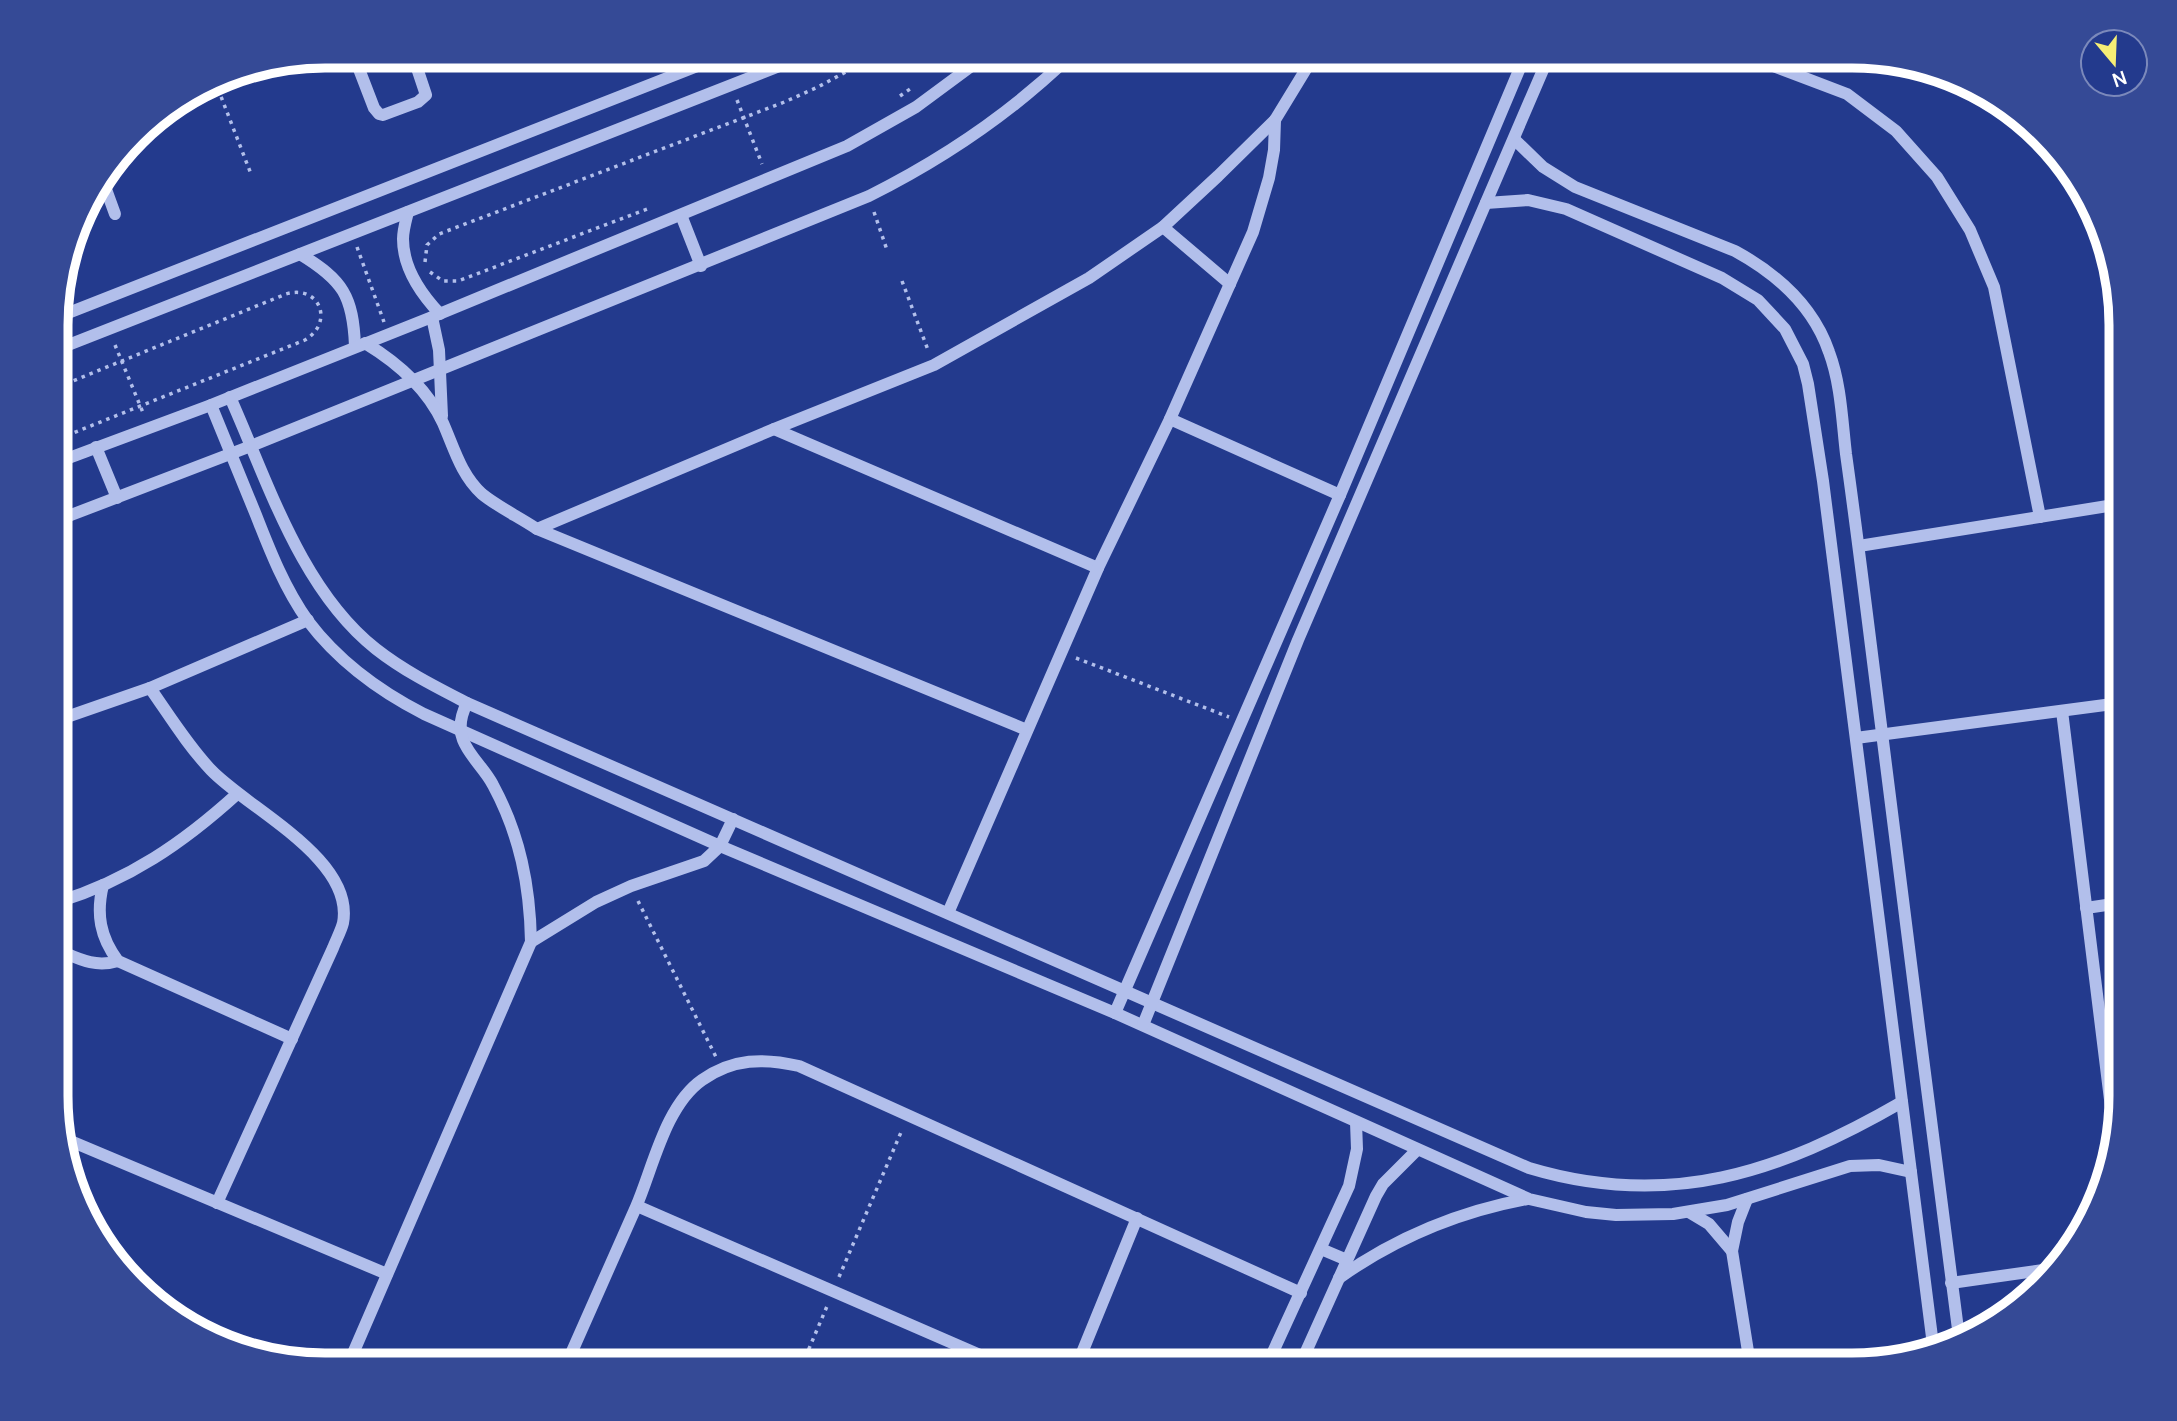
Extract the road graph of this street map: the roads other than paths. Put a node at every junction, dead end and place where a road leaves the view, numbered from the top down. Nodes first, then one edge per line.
1 (359, 68) edge
2 (417, 68) edge
3 (692, 68) edge
4 (774, 68) edge
5 (969, 68) edge
6 (1057, 68) edge
7 (1307, 68) edge
8 (1520, 68) edge
9 (1544, 68) edge
10 (1779, 68) edge
11 (1275, 120) junction
12 (1514, 139) junction
13 (107, 191) edge
14 (1592, 194) junction
15 (1486, 203) junction
16 (408, 212) junction
17 (115, 214) dead end
18 (681, 215) junction
19 (1582, 216) junction
20 (1163, 227) junction
21 (300, 254) junction
22 (701, 265) junction
23 (1230, 284) junction
24 (69, 313) edge
25 (436, 315) junction
26 (68, 345) edge
27 (360, 345) junction
28 (439, 368) junction
29 (413, 379) junction
30 (230, 397) junction
31 (211, 405) junction
32 (1170, 419) junction
33 (443, 424) junction
34 (775, 429) junction
35 (251, 446) junction
36 (96, 447) junction
37 (231, 454) junction
38 (68, 458) edge
39 (1340, 495) junction
40 (117, 498) junction
41 (2109, 506) edge
42 (68, 516) edge
43 (2040, 517) junction
44 (537, 528) junction
45 (1859, 546) junction
46 (1098, 568) junction
47 (308, 620) junction
48 (150, 688) junction
49 (467, 703) junction
50 (2109, 705) edge
51 (2062, 711) junction
52 (68, 717) edge
53 (460, 729) junction
54 (1027, 730) junction
55 (1883, 734) junction
56 (1856, 738) junction
57 (237, 793) junction
58 (733, 818) junction
59 (720, 846) junction
60 (103, 885) junction
61 (68, 898) edge
62 (2109, 905) edge
63 (2086, 908) junction
64 (948, 913) junction
65 (531, 942) junction
66 (68, 954) edge
67 (118, 961) junction
68 (1125, 991) junction
69 (1152, 1003) junction
70 (1115, 1013) junction
71 (1143, 1025) junction
72 (292, 1039) junction
73 (2109, 1092) edge
74 (1902, 1102) junction
75 (1356, 1122) junction
76 (72, 1142) edge
77 (1417, 1150) junction
78 (1911, 1172) junction
79 (1529, 1199) junction
80 (1747, 1199) junction
81 (217, 1203) junction
82 (637, 1206) junction
83 (1689, 1212) junction
84 (1137, 1218) junction
85 (1945, 1235) junction
86 (1920, 1237) junction
87 (1321, 1249) junction
88 (1732, 1251) junction
89 (1347, 1260) junction
90 (2040, 1270) edge
91 (387, 1273) junction
92 (1339, 1278) junction
93 (1951, 1283) junction
94 (1301, 1293) junction
95 (1958, 1329) edge
96 (1932, 1340) edge
97 (353, 1353) edge
98 (571, 1353) edge
99 (976, 1353) edge
100 (1082, 1353) edge
101 (1273, 1353) edge
102 (1305, 1353) edge
103 (1748, 1353) edge

1 - 2 street
3 - 24 street
4 - 16 street
5 - 18 street
6 - 22 street
7 - 11 street
8 - 39 street
9 - 12 street
10 - 43 street
11 - 20 street
11 - 23 street
12 - 14 street
12 - 15 street
13 - 17 street
14 - 19 street
14 - 45 street
15 - 19 street
15 - 69 street
16 - 21 street
16 - 25 street
18 - 22 street
18 - 25 street
19 - 56 street
20 - 23 street
20 - 34 street
21 - 26 street
21 - 27 street
22 - 28 street
23 - 32 street
25 - 27 street
25 - 28 street
27 - 29 street
27 - 30 street
28 - 29 street
28 - 33 street
29 - 33 street
29 - 35 street
30 - 31 street
30 - 35 street
31 - 36 street
31 - 37 street
32 - 39 street
32 - 46 street
33 - 44 street
34 - 44 street
34 - 46 street
35 - 37 street
35 - 49 street
36 - 38 street
36 - 40 street
37 - 40 street
37 - 47 street
39 - 68 street
40 - 42 street
41 - 43 street
43 - 45 street
44 - 54 street
45 - 55 street
46 - 54 street
47 - 48 street
47 - 53 street
48 - 52 street
48 - 57 street
49 - 53 street
49 - 58 street
50 - 51 street
51 - 55 street
51 - 63 street
53 - 59 street
53 - 65 street
54 - 64 street
55 - 56 street
55 - 85 street
56 - 74 street
57 - 60 street
57 - 72 street
58 - 59 street
58 - 64 street
59 - 65 street
59 - 70 street
60 - 61 street
60 - 67 street
62 - 63 street
63 - 73 street
64 - 68 street
65 - 91 street
66 - 67 street
67 - 72 street
68 - 69 street
68 - 70 street
69 - 71 street
69 - 74 street
70 - 71 street
71 - 75 street
72 - 81 street
74 - 78 street
75 - 77 street
75 - 87 street
76 - 81 street
77 - 79 street
77 - 89 street
78 - 80 street
78 - 86 street
79 - 83 street
79 - 92 street
80 - 83 street
80 - 88 street
81 - 91 street
82 - 84 street
82 - 98 street
82 - 99 street
83 - 88 street
84 - 94 street
84 - 100 street
85 - 86 street
85 - 93 street
86 - 96 street
87 - 89 street
87 - 94 street
88 - 103 street
89 - 92 street
90 - 93 street
91 - 97 street
92 - 102 street
93 - 95 street
94 - 101 street

